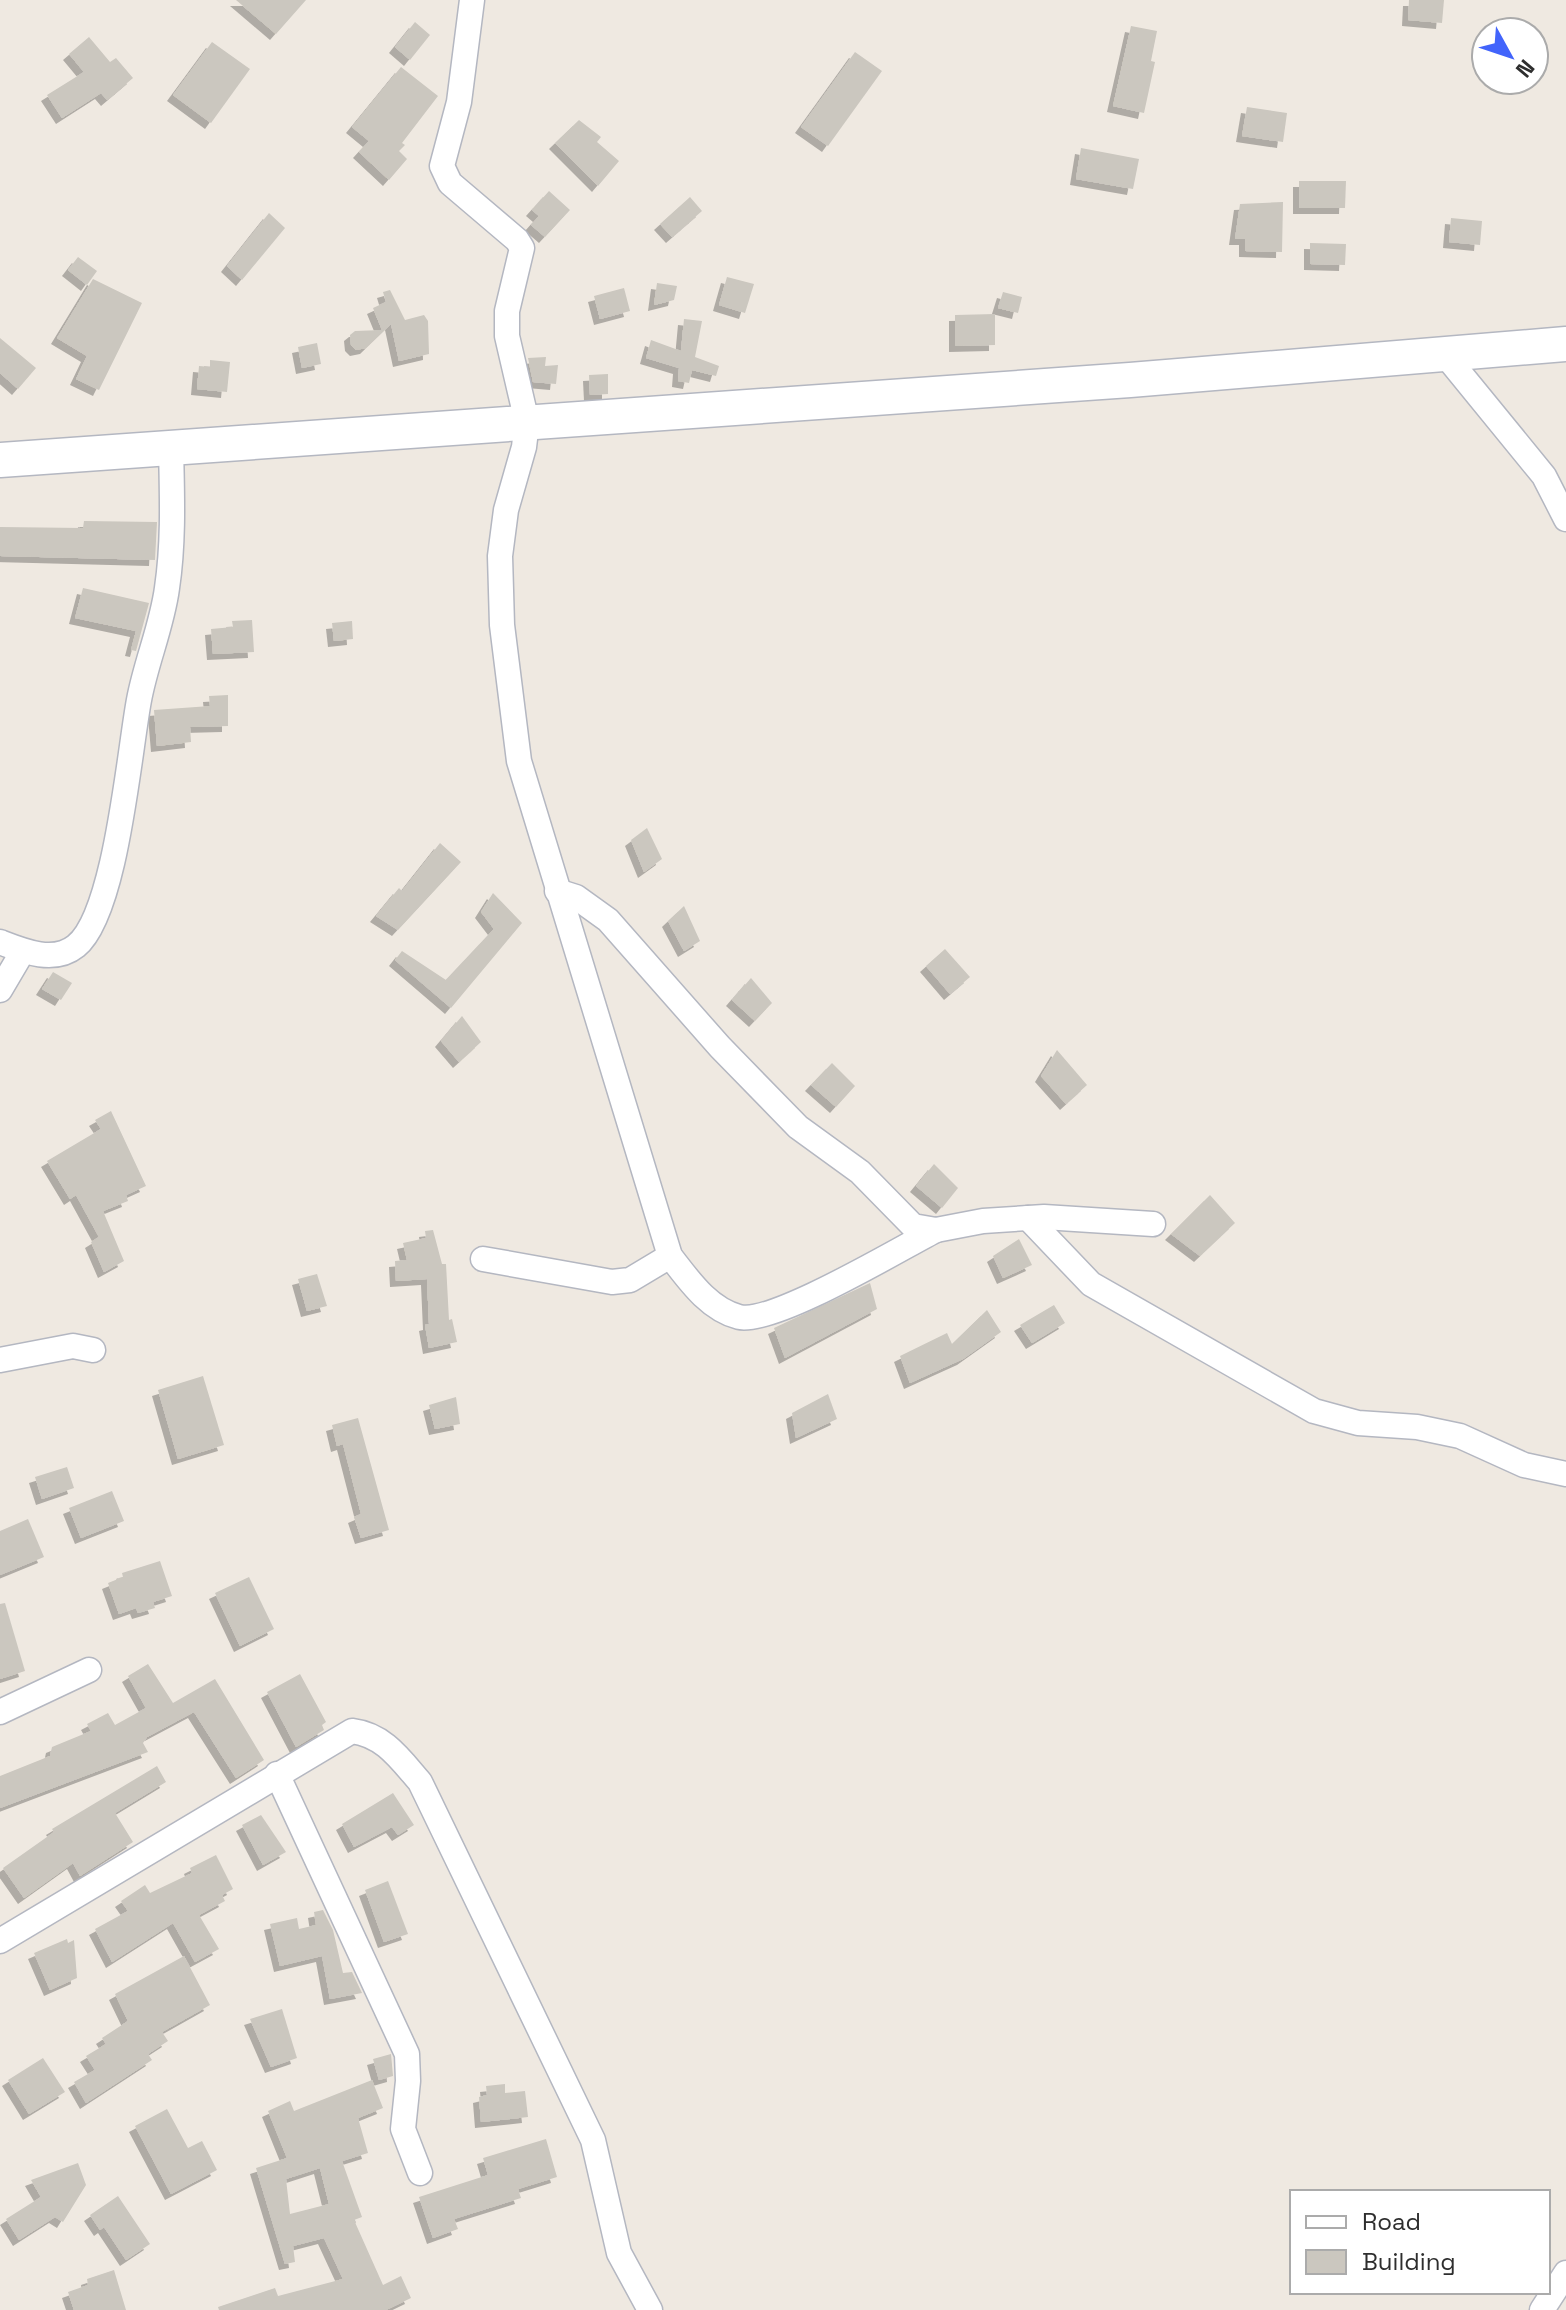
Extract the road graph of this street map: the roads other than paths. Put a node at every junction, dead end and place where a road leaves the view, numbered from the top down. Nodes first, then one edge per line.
1 (472, 0) edge
2 (1566, 344) edge
3 (1446, 356) junction
4 (527, 422) junction
5 (171, 447) junction
6 (0, 460) edge
7 (1566, 519) edge
8 (557, 891) junction
9 (0, 942) edge
10 (23, 951) junction
11 (0, 990) edge
12 (1028, 1218) junction
13 (1153, 1224) dead end
14 (936, 1230) junction
15 (670, 1256) junction
16 (483, 1259) dead end
17 (93, 1350) dead end
18 (0, 1360) edge
19 (1566, 1474) edge
20 (89, 1670) dead end
21 (0, 1712) edge
22 (277, 1774) junction
23 (0, 1941) edge
24 (420, 2173) dead end
25 (1566, 2273) edge
26 (650, 2310) edge
27 (1542, 2310) edge

1 - 4 street
2 - 3 street
3 - 4 street
3 - 7 street
4 - 5 street
4 - 8 street
5 - 6 street
5 - 10 street
8 - 14 street
8 - 15 street
9 - 10 street
10 - 11 street
12 - 13 street
12 - 14 street
12 - 19 street
14 - 15 street
15 - 16 street
17 - 18 street
20 - 21 street
22 - 23 street
22 - 24 street
22 - 26 street
25 - 27 street

